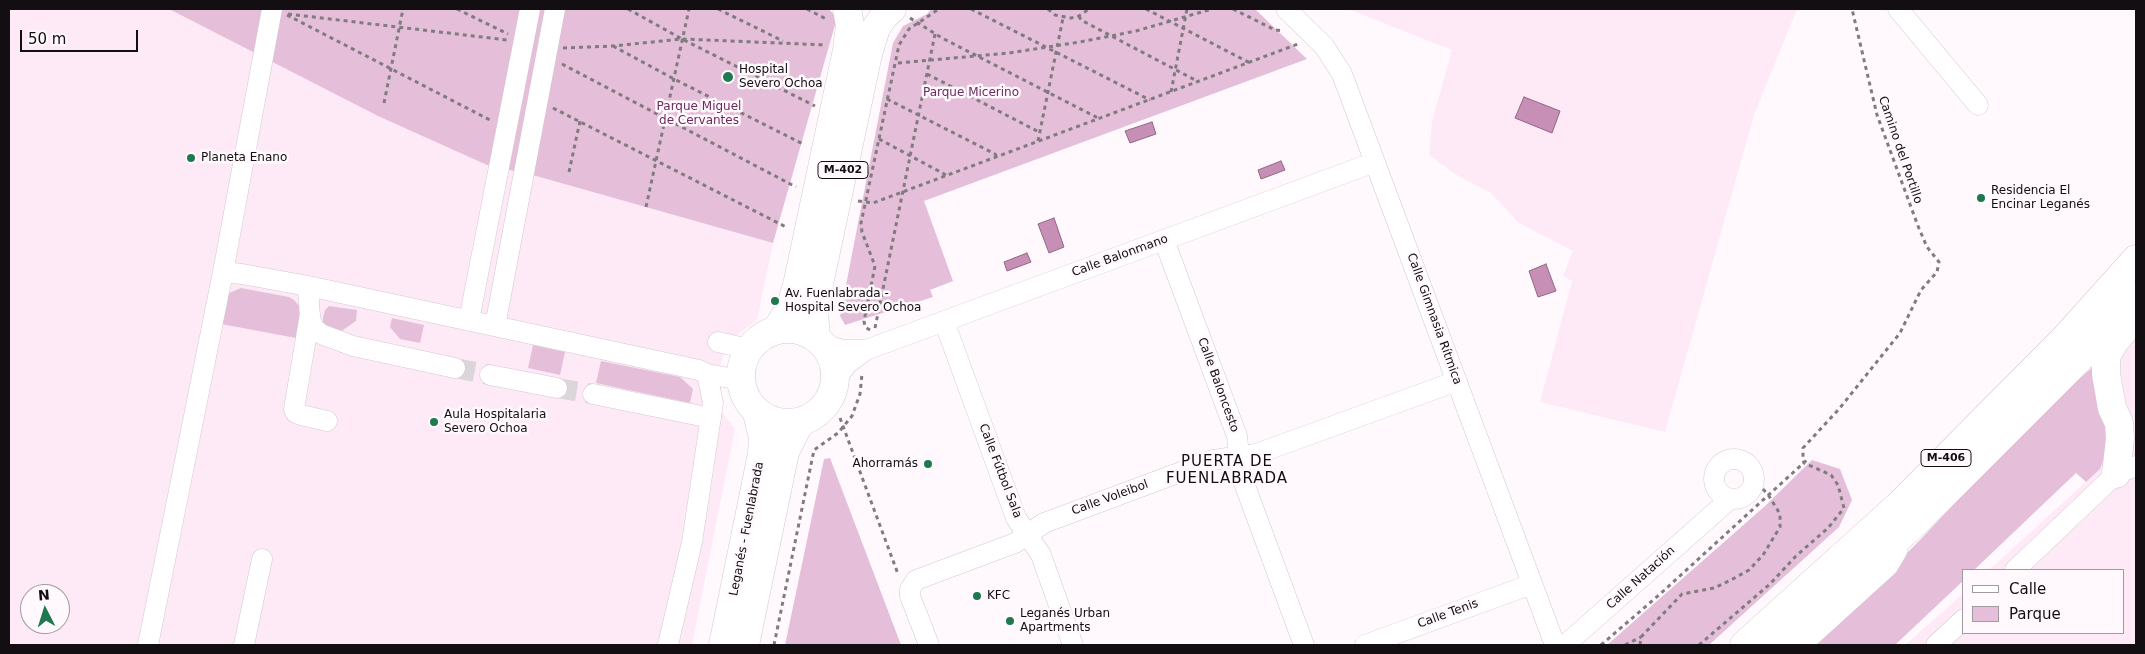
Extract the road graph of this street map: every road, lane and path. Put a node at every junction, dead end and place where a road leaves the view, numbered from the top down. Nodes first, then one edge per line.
1 (272, 9) edge
2 (402, 9) edge
3 (457, 9) edge
4 (530, 9) edge
5 (555, 9) edge
6 (628, 9) edge
7 (689, 9) edge
8 (718, 9) edge
9 (807, 9) edge
10 (939, 9) edge
11 (971, 9) edge
12 (1048, 9) edge
13 (1089, 9) edge
14 (1146, 9) edge
15 (1187, 9) edge
16 (1212, 9) edge
17 (1233, 9) edge
18 (1286, 9) edge
19 (1852, 9) edge
20 (1898, 9) edge
21 (900, 12) edge
22 (840, 16) edge
23 (1079, 16) junction
24 (1063, 18) junction
25 (1185, 18) junction
26 (1171, 22) junction
27 (917, 23) junction
28 (399, 27) junction
29 (1184, 28) junction
30 (1284, 31) dead end
31 (935, 34) junction
32 (1112, 36) junction
33 (682, 39) junction
34 (524, 42) junction
35 (785, 43) junction
36 (1298, 44) dead end
37 (613, 46) junction
38 (829, 46) dead end
39 (1057, 46) junction
40 (1047, 47) junction
41 (557, 48) dead end
42 (1056, 52) junction
43 (978, 56) junction
44 (929, 60) junction
45 (554, 61) dead end
46 (898, 63) dead end
47 (1250, 63) junction
48 (1175, 68) junction
49 (391, 69) junction
50 (926, 74) junction
51 (674, 80) junction
52 (1199, 82) junction
53 (1048, 92) junction
54 (1170, 92) junction
55 (887, 99) junction
56 (1150, 100) junction
57 (384, 103) dead end
58 (546, 104) dead end
59 (1978, 104) dead end
60 (815, 106) dead end
61 (918, 114) junction
62 (665, 118) junction
63 (1100, 118) junction
64 (580, 121) junction
65 (506, 128) junction
66 (1039, 132) junction
67 (879, 139) junction
68 (1037, 142) junction
69 (806, 145) dead end
70 (910, 155) junction
71 (997, 157) junction
72 (656, 160) junction
73 (1375, 162) junction
74 (569, 172) dead end
75 (946, 175) junction
76 (796, 187) dead end
77 (902, 192) junction
78 (858, 200) dead end
79 (865, 202) junction
80 (646, 207) dead end
81 (786, 227) dead end
82 (1164, 240) junction
83 (2136, 259) edge
84 (222, 272) junction
85 (308, 286) junction
86 (2136, 296) edge
87 (310, 314) junction
88 (2136, 316) edge
89 (469, 320) junction
90 (944, 321) junction
91 (495, 326) junction
92 (875, 328) dead end
93 (776, 330) junction
94 (870, 330) dead end
95 (718, 342) dead end
96 (820, 342) junction
97 (749, 349) junction
98 (866, 350) junction
99 (455, 368) tunnel mouth
100 (865, 371) dead end
101 (707, 374) junction
102 (490, 375) tunnel mouth
103 (740, 380) junction
104 (1457, 381) junction
105 (834, 382) junction
106 (556, 388) tunnel mouth
107 (592, 394) tunnel mouth
108 (757, 412) junction
109 (711, 418) junction
110 (840, 418) dead end
111 (327, 421) dead end
112 (800, 422) junction
113 (844, 427) junction
114 (2128, 430) edge
115 (1239, 456) junction
116 (1809, 458) dead end
117 (1804, 463) junction
118 (2126, 470) edge
119 (1754, 479) junction
120 (1769, 496) junction
121 (1723, 502) junction
122 (1914, 524) junction
123 (1027, 534) junction
124 (262, 559) dead end
125 (2016, 569) edge
126 (1532, 584) junction
127 (911, 587) junction
128 (1962, 622) edge
129 (1641, 638) junction
130 (1945, 643) edge
131 (148, 645) edge
132 (244, 645) edge
133 (668, 645) edge
134 (723, 645) edge
135 (745, 645) edge
136 (774, 645) edge
137 (929, 645) edge
138 (1074, 645) edge
139 (1304, 645) edge
140 (1365, 645) edge
141 (1555, 645) edge
142 (1565, 645) edge
143 (1601, 645) edge
144 (1625, 645) edge
145 (1640, 645) edge
146 (1699, 645) edge
147 (1744, 645) edge
148 (1780, 645) edge
149 (1801, 645) edge

1 - 84 street
2 - 28 path
3 - 34 path
4 - 34 street
5 - 91 street
6 - 33 path
7 - 33 path
8 - 35 path
9 - 22 path
10 - 27 path
11 - 40 path
12 - 24 path
13 - 23 path
14 - 26 path
15 - 25 path
16 - 25 path
17 - 30 path
18 - 73 street, Calle Gimnasia Rítmica
19 - 117 path, Camino del Portillo
20 - 59 street
21 - 27 path
21 - 96 highway, M-402
22 - 93 highway, M-402
23 - 24 path
23 - 32 path
24 - 39 path
25 - 26 path
25 - 29 path
26 - 29 path
26 - 32 path
27 - 31 path
27 - 55 path
28 - 34 path
28 - 49 path
28 - 49 path
29 - 47 path
29 - 48 path
31 - 43 path
31 - 44 path
32 - 39 path
32 - 48 path
33 - 35 path
33 - 37 path
33 - 51 path
33 - 60 path
34 - 65 street
35 - 38 path
36 - 47 path
37 - 41 path
37 - 51 path
39 - 40 path
39 - 42 path
40 - 42 path
40 - 43 path
42 - 53 path
42 - 56 path
43 - 44 path
43 - 53 path
44 - 46 path
44 - 50 path
45 - 62 path
47 - 52 path
48 - 52 path
48 - 54 path
49 - 57 path
49 - 65 path
50 - 61 path
50 - 66 path
51 - 62 path
51 - 69 path
52 - 54 path
53 - 63 path
53 - 66 path
54 - 56 path
55 - 61 path
55 - 67 path
56 - 63 path
58 - 64 path
61 - 70 path
61 - 71 path
62 - 72 path
62 - 76 path
63 - 68 path
64 - 72 path
64 - 74 path
65 - 89 street
66 - 68 path
67 - 70 path
67 - 79 path
68 - 71 path
70 - 75 path
70 - 77 path
71 - 75 path
72 - 80 path
72 - 81 path
73 - 82 street, Calle Balonmano
73 - 104 street, Calle Gimnasia Rítmica
75 - 77 path
77 - 79 path
77 - 92 path
78 - 79 path
79 - 94 path
82 - 90 street, Calle Balonmano
82 - 115 street, Calle Baloncesto
83 - 147 highway, M-406
84 - 85 street
84 - 131 street
85 - 87 street
85 - 89 street
86 - 122 highway, M-406
87 - 99 street
87 - 111 street
88 - 114 highway
89 - 91 street
90 - 98 street, Calle Balonmano
90 - 123 street, Calle Fútbol Sala
91 - 101 street
93 - 96 highway
93 - 97 highway, M-402
95 - 97 street
96 - 98 street, Calle Balonmano
96 - 105 highway, M-402
97 - 103 highway
98 - 105 street, Calle Balonmano
100 - 113 path
101 - 103 street
101 - 109 street
102 - 106 street
103 - 108 highway, Leganés - Fuenlabrada
104 - 115 street, Calle Voleibol
104 - 126 street, Calle Gimnasia Rítmica
105 - 112 highway, M-402
107 - 109 street
108 - 112 highway
108 - 134 highway, Leganés - Fuenlabrada
109 - 133 street
110 - 113 path
112 - 135 highway, Leganés - Fuenlabrada
113 - 127 path
113 - 136 path
114 - 118 highway
115 - 123 street, Calle Voleibol
115 - 139 street, Calle Baloncesto
116 - 117 path
117 - 120 path
117 - 146 path
118 - 125 street
119 - 120 path
119 - 121 street
119 - 121 street
120 - 129 path
120 - 143 path
121 - 142 street, Calle Natación
122 - 148 highway, M-406
122 - 149 street
123 - 127 street, Calle Voleibol
123 - 138 street, Calle Fútbol Sala
124 - 132 street
126 - 140 street, Calle Tenis
126 - 141 street, Calle Gimnasia Rítmica
127 - 137 street
128 - 130 street
129 - 144 path
129 - 145 path

